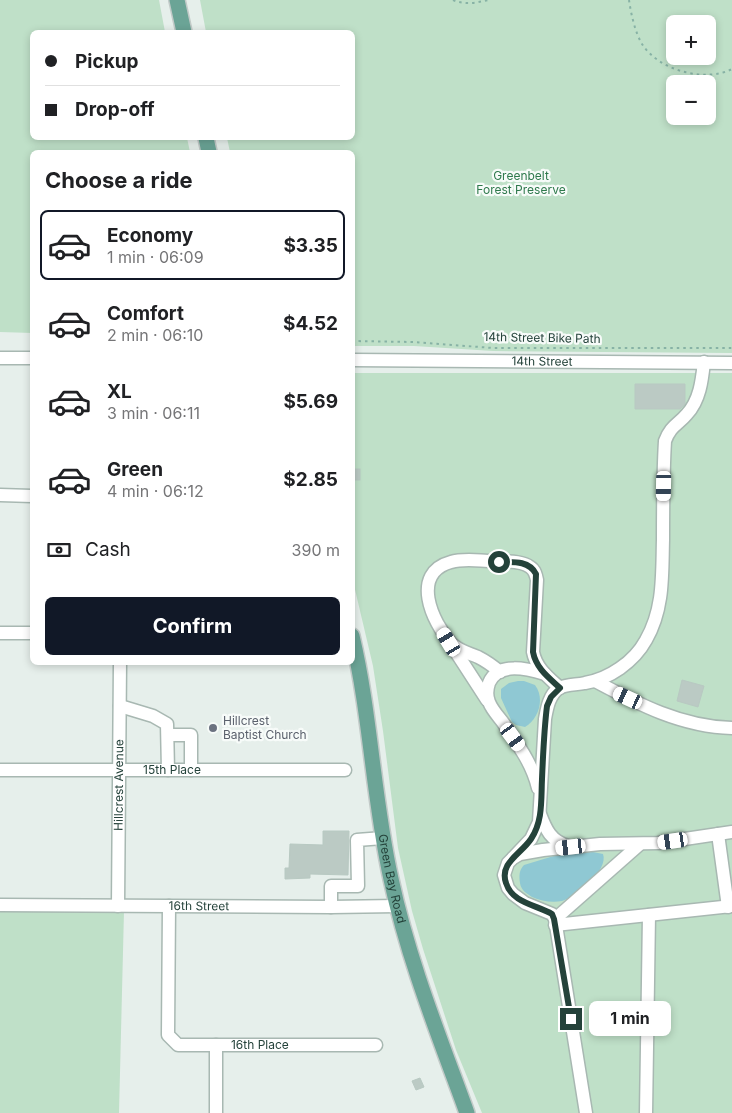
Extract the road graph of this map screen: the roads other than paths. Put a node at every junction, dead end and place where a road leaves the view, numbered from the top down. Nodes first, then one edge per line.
1 (177, 0) edge
2 (184, 30) edge
3 (0, 358) edge
4 (30, 358) edge
5 (355, 360) edge
6 (704, 362) junction
7 (732, 363) edge
8 (0, 495) edge
9 (30, 496) edge
10 (0, 633) edge
11 (30, 633) edge
12 (449, 642) junction
13 (355, 652) edge
14 (120, 665) edge
15 (500, 672) junction
16 (545, 674) junction
17 (595, 681) junction
18 (560, 688) junction
19 (489, 702) junction
20 (120, 706) junction
21 (732, 728) edge
22 (168, 735) junction
23 (0, 770) edge
24 (119, 770) junction
25 (168, 770) junction
26 (191, 770) junction
27 (345, 770) dead end
28 (541, 798) junction
29 (540, 814) junction
30 (732, 832) edge
31 (718, 834) junction
32 (383, 838) junction
33 (640, 844) junction
34 (571, 847) junction
35 (513, 858) junction
36 (0, 905) edge
37 (118, 906) junction
38 (169, 906) junction
39 (397, 906) junction
40 (730, 906) edge
41 (331, 907) junction
42 (649, 915) junction
43 (555, 922) junction
44 (216, 1045) junction
45 (376, 1045) dead end
46 (216, 1113) edge
47 (467, 1113) edge
48 (586, 1113) edge
49 (646, 1113) edge

1 - 2 main road
3 - 4 street
5 - 6 street, 14th Street
6 - 7 street, 14th Street
6 - 17 street
8 - 9 street
10 - 11 street
12 - 15 street
12 - 16 street
12 - 19 street
13 - 32 main road, Green Bay Road
14 - 20 street, Hillcrest Avenue
15 - 16 street
15 - 19 street
16 - 18 street
17 - 18 street
17 - 21 street
18 - 28 street
19 - 28 street
20 - 22 street
20 - 24 street, Hillcrest Avenue
22 - 25 street
22 - 26 street
23 - 24 street, 15th Place
24 - 25 street, 15th Place
24 - 37 street, Hillcrest Avenue
25 - 26 street, 15th Place
26 - 27 street, 15th Place
28 - 29 street
29 - 34 street
29 - 35 street
30 - 31 street
31 - 33 street
31 - 40 street
32 - 39 main road, Green Bay Road
32 - 41 street
33 - 34 street
33 - 43 street
34 - 35 street
35 - 43 street
36 - 37 street, 16th Street
37 - 38 street, 16th Street
38 - 41 street, 16th Street
38 - 44 street, 16th Place
39 - 41 street, 16th Street
39 - 47 main road, Green Bay Road
40 - 42 street
42 - 43 street
42 - 49 street
43 - 48 street
44 - 45 street, 16th Place
44 - 46 street

